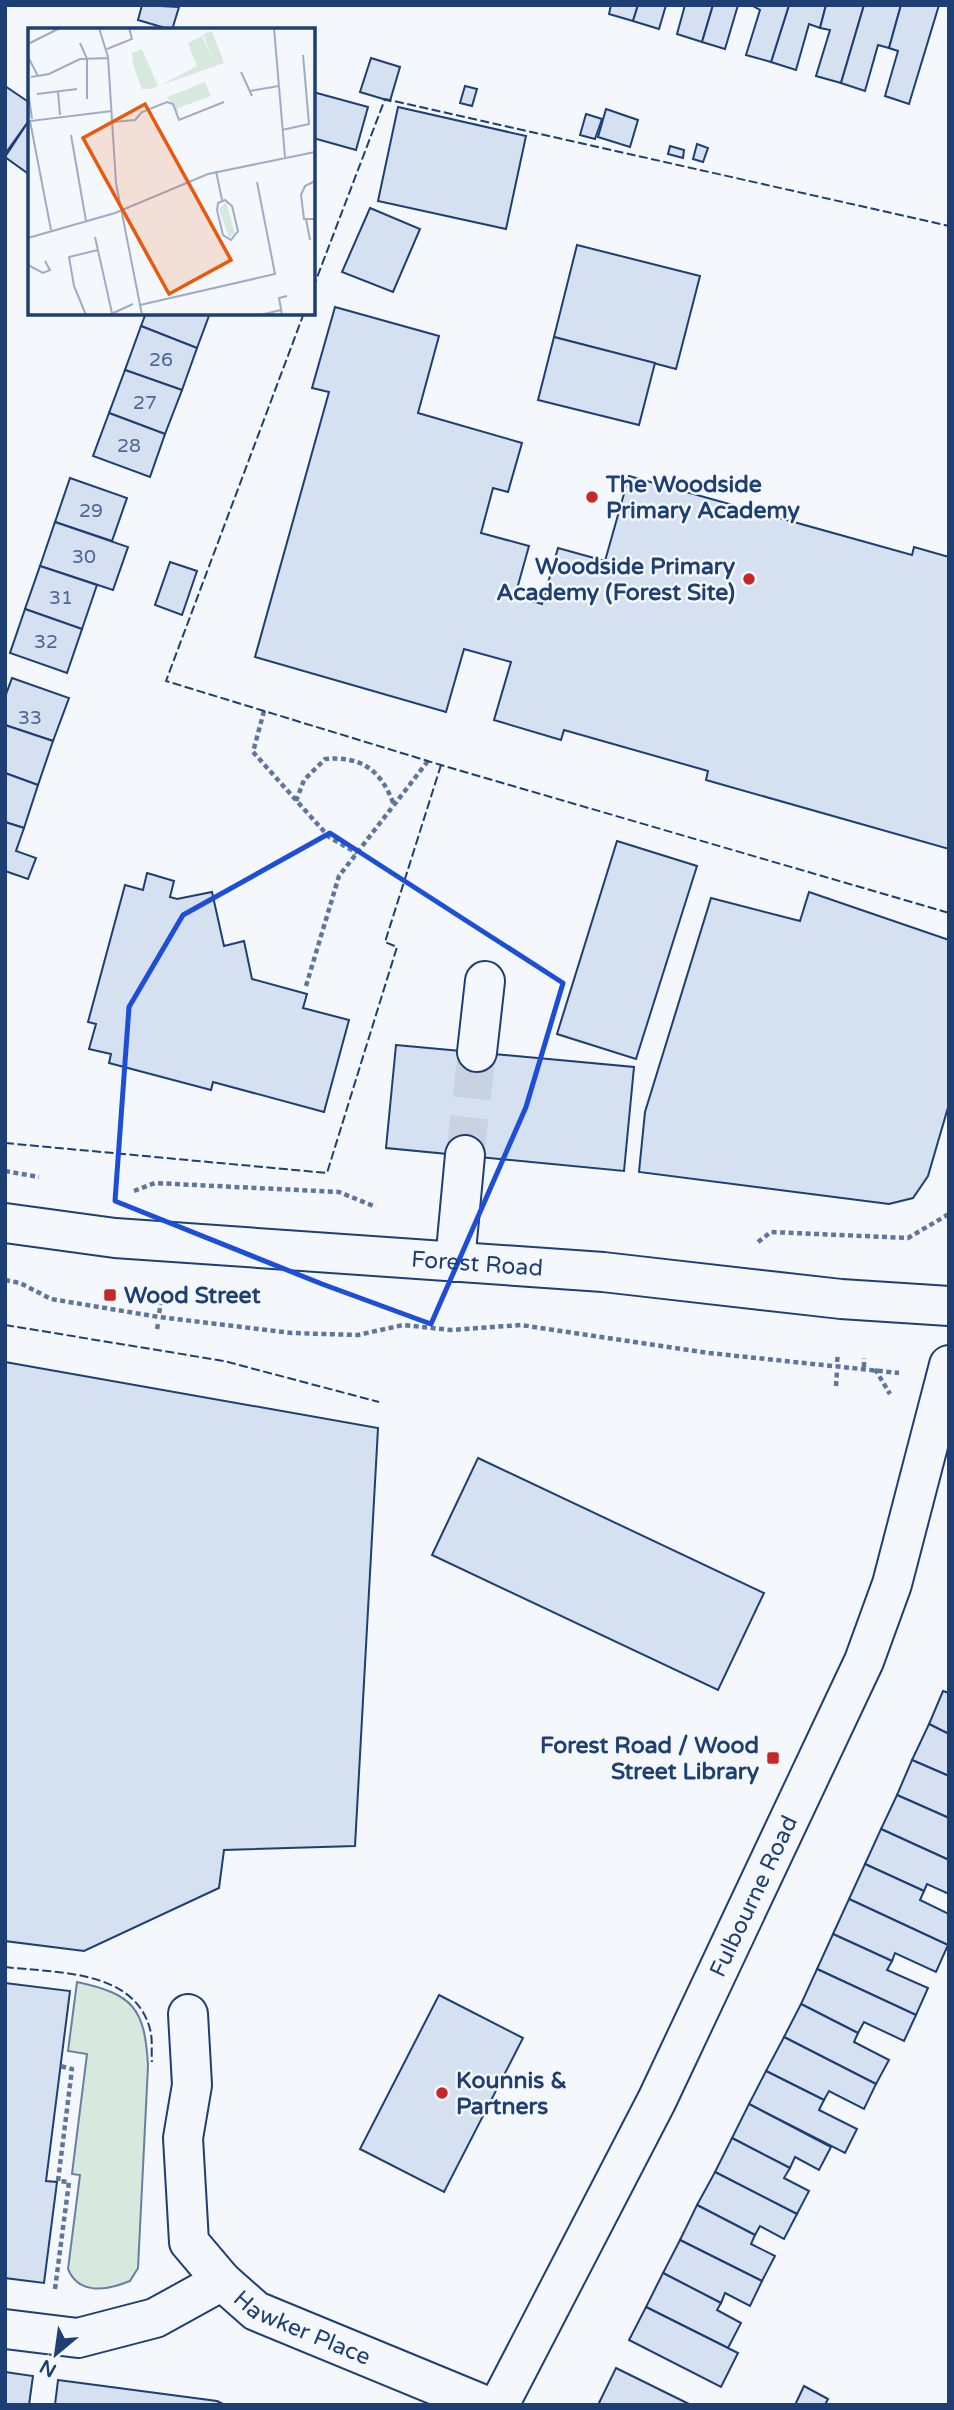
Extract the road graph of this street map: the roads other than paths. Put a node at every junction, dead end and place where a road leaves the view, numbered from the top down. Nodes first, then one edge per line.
1 (485, 981) dead end
2 (477, 1052) tunnel mouth
3 (465, 1155) tunnel mouth
4 (5, 1223) edge
5 (455, 1262) junction
6 (949, 1306) edge
7 (949, 1365) edge
8 (188, 2014) dead end
9 (222, 2281) junction
10 (5, 2329) edge
11 (484, 2405) edge
12 (499, 2405) edge

1 - 2 main road
3 - 5 main road
4 - 5 main road, Forest Road
5 - 6 main road, Forest Road
7 - 12 main road, Fulbourne Road
8 - 9 main road
9 - 10 main road, Hawker Place
9 - 11 main road, Hawker Place

